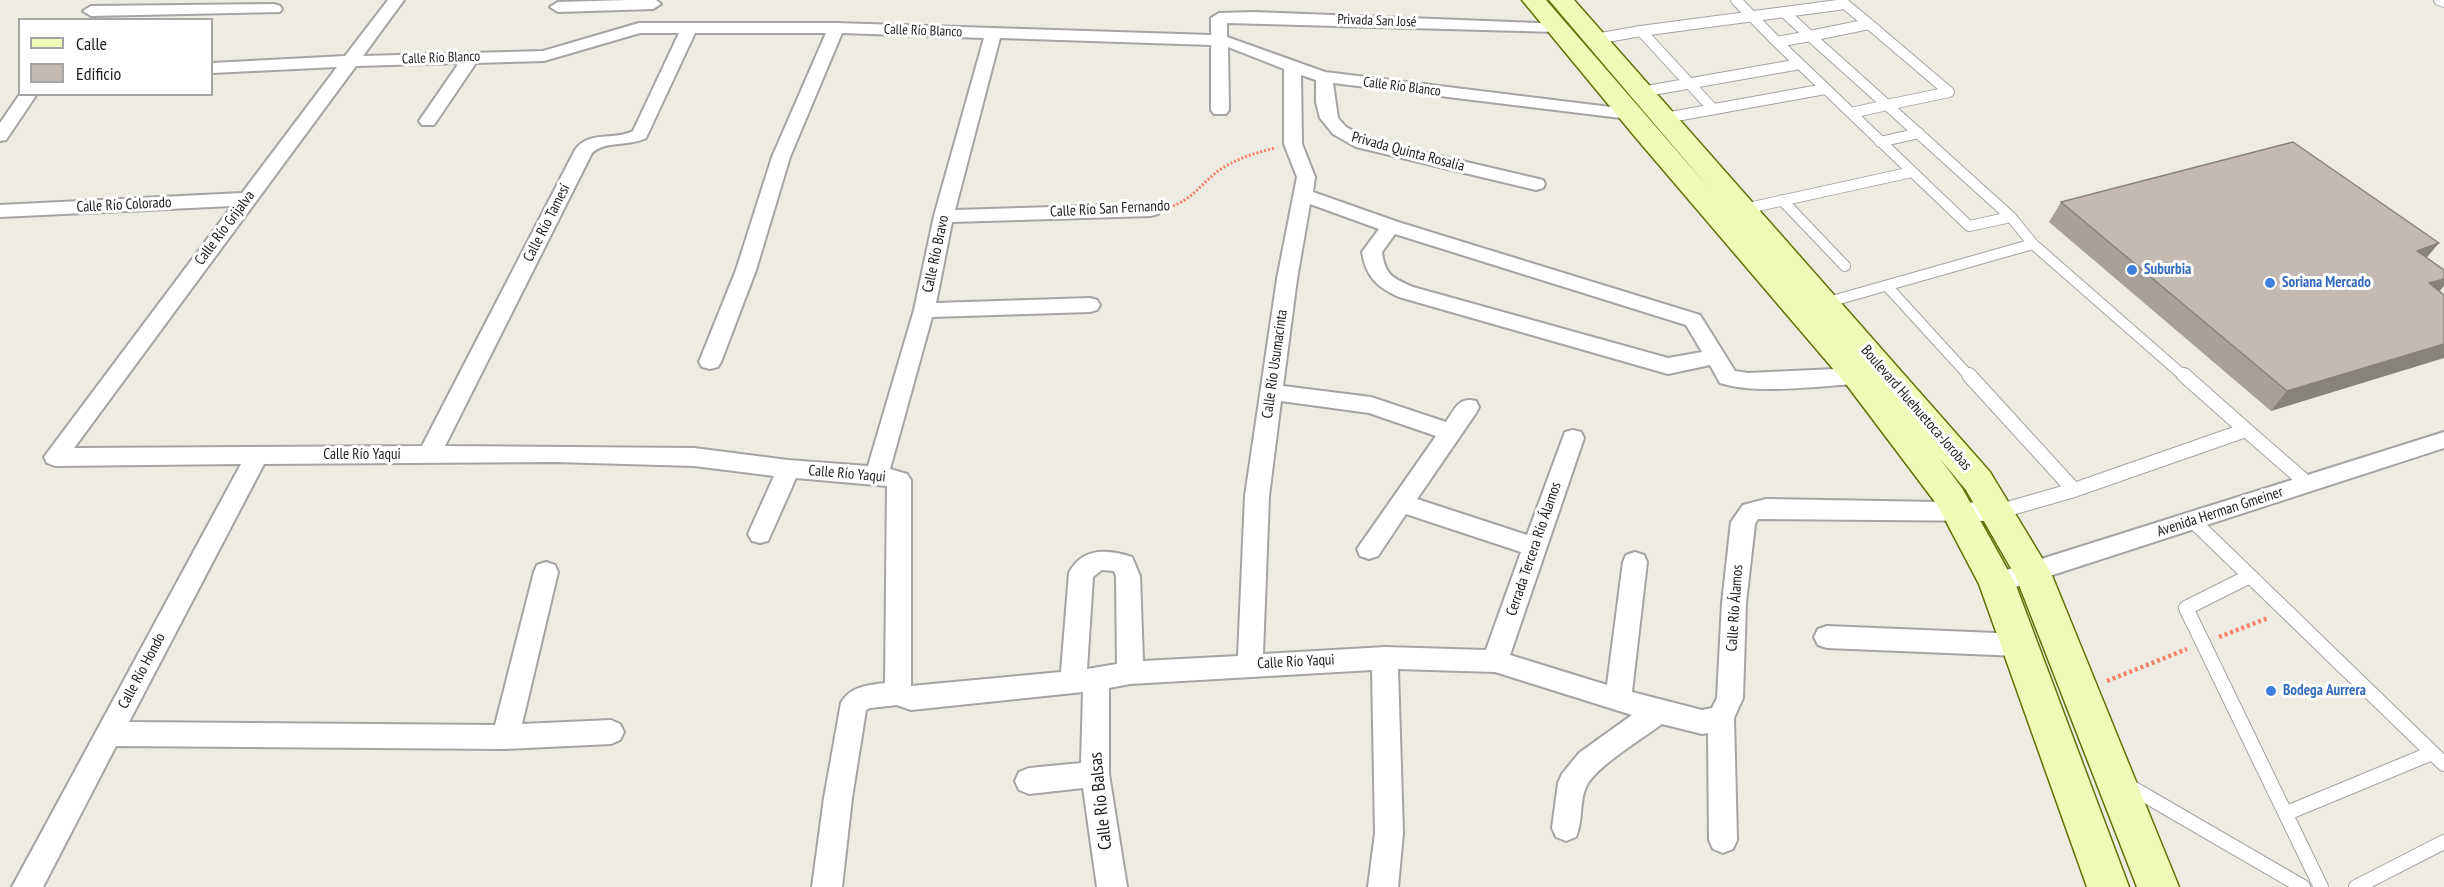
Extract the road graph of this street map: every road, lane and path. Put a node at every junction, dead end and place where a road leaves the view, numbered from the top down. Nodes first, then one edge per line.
1 (396, 0) edge
2 (1534, 0) edge
3 (1736, 0) edge
4 (2439, 0) edge
5 (654, 2) edge
6 (2444, 2) edge
7 (558, 6) dead end
8 (199, 8) junction
9 (274, 9) dead end
10 (92, 10) edge
11 (1559, 13) edge
12 (1785, 13) junction
13 (188, 18) edge
14 (1753, 18) junction
15 (1869, 24) junction
16 (639, 28) junction
17 (836, 28) junction
18 (689, 29) junction
19 (1641, 31) junction
20 (993, 33) junction
21 (1810, 36) junction
22 (1595, 39) junction
23 (1218, 40) junction
24 (1777, 42) junction
25 (472, 57) junction
26 (350, 61) junction
27 (1800, 64) junction
28 (1292, 67) junction
29 (213, 68) edge
30 (1324, 77) junction
31 (1689, 83) junction
32 (1825, 89) junction
33 (28, 96) edge
34 (1635, 103) junction
35 (1887, 105) junction
36 (1713, 109) junction
37 (1220, 110) dead end
38 (1851, 113) junction
39 (1665, 118) junction
40 (428, 121) dead end
41 (1919, 134) junction
42 (0, 136) edge
43 (1880, 142) junction
44 (1293, 144) junction
45 (1912, 172) junction
46 (1536, 184) dead end
47 (1303, 195) junction
48 (248, 198) junction
49 (1782, 200) junction
50 (1744, 209) junction
51 (1151, 210) joint
52 (0, 211) edge
53 (944, 216) junction
54 (2011, 217) junction
55 (1391, 226) junction
56 (2033, 244) junction
57 (1845, 266) dead end
58 (1887, 286) junction
59 (1825, 303) junction
60 (1090, 306) dead end
61 (924, 310) junction
62 (1713, 357) junction
63 (710, 362) dead end
64 (1857, 376) junction
65 (1271, 392) junction
66 (1468, 407) dead end
67 (2246, 430) junction
68 (1450, 432) junction
69 (1573, 438) dead end
70 (2444, 440) edge
71 (429, 454) junction
72 (257, 455) junction
73 (55, 457) joint
74 (788, 469) junction
75 (877, 475) junction
76 (2308, 484) junction
77 (2074, 490) junction
78 (1402, 503) junction
79 (1997, 512) junction
80 (1959, 513) junction
81 (2193, 521) junction
82 (760, 534) dead end
83 (1534, 547) junction
84 (1369, 549) dead end
85 (1635, 562) dead end
86 (546, 572) dead end
87 (2032, 573) junction
88 (2250, 576) junction
89 (1997, 583) junction
90 (2285, 611) junction
91 (1827, 638) dead end
92 (2202, 643) junction
93 (2019, 645) junction
94 (1385, 658) junction
95 (1495, 661) junction
96 (1250, 664) junction
97 (1130, 673) junction
98 (1085, 680) junction
99 (899, 693) junction
100 (2080, 693) junction
101 (1618, 700) junction
102 (1658, 712) junction
103 (1721, 718) junction
104 (611, 732) dead end
105 (109, 734) junction
106 (505, 737) junction
107 (2432, 753) junction
108 (2444, 764) edge
109 (1095, 774) junction
110 (2115, 778) junction
111 (1029, 781) dead end
112 (2287, 813) junction
113 (1566, 828) dead end
114 (1723, 840) dead end
115 (2444, 842) edge
116 (27, 887) edge
117 (827, 887) edge
118 (1112, 887) edge
119 (1383, 887) edge
120 (2108, 887) edge
121 (2158, 887) edge
122 (2303, 887) edge
123 (2321, 887) edge
124 (2356, 887) edge

1 - 26 street, Calle Río Grijalva
2 - 11 main road, Boulevard Huehuetoca-Jorobas
3 - 14 lane
4 - 6 lane
5 - 7 street
5 - 16 street
8 - 9 street
8 - 10 street
8 - 13 street
11 - 22 main road, Boulevard Huehuetoca-Jorobas
11 - 23 street, Privada San José
11 - 34 main road, Boulevard Huehuetoca-Jorobas
12 - 14 lane
12 - 15 lane
12 - 21 lane
14 - 19 lane
14 - 24 lane
15 - 21 lane
15 - 35 lane
16 - 18 street, Calle Río Blanco
16 - 25 street, Calle Río Blanco
17 - 18 street, Calle Río Blanco
17 - 20 street, Calle Río Blanco
17 - 63 street
18 - 71 street, Calle Río Tamesí
19 - 22 lane
19 - 31 lane
20 - 23 street, Calle Río Blanco
20 - 53 street, Calle Río Bravo
21 - 24 lane
21 - 35 lane
22 - 34 main road, Boulevard Huehuetoca-Jorobas
23 - 28 street, Calle Río Blanco
23 - 37 street
24 - 27 lane
25 - 26 street, Calle Río Blanco
25 - 40 street
26 - 29 street, Calle Río Blanco
26 - 48 street, Calle Río Grijalva
27 - 31 lane
27 - 32 lane
28 - 30 street, Calle Río Blanco
28 - 44 street, Calle Río Usumacinta
30 - 34 street, Calle Río Blanco
30 - 46 street, Privada Quinta Rosalía
31 - 34 lane
31 - 36 lane
32 - 36 lane
32 - 38 lane
33 - 42 street
34 - 39 main road, Boulevard Huehuetoca-Jorobas
34 - 64 main road, Boulevard Huehuetoca-Jorobas
35 - 38 lane
35 - 41 lane
36 - 39 lane
38 - 43 lane
39 - 50 main road, Boulevard Huehuetoca-Jorobas
41 - 43 lane
41 - 54 lane
43 - 45 lane
44 - 47 street, Calle Río Usumacinta
44 - 51 path, Calle Río San Fernando
45 - 49 lane
45 - 54 lane
47 - 55 street
47 - 65 street, Calle Río Usumacinta
48 - 52 street, Calle Río Colorado
48 - 73 street, Calle Río Grijalva
49 - 50 lane
49 - 57 lane
50 - 59 main road, Boulevard Huehuetoca-Jorobas
51 - 53 street, Calle Río San Fernando
53 - 61 street, Calle Río Bravo
54 - 56 lane
55 - 62 street
55 - 62 street
56 - 58 lane
56 - 67 lane
58 - 59 lane
58 - 77 lane
59 - 79 main road, Boulevard Huehuetoca-Jorobas
60 - 61 street
61 - 75 street, Calle Río Bravo
62 - 64 street
64 - 80 main road, Boulevard Huehuetoca-Jorobas
65 - 68 street
65 - 96 street, Calle Río Usumacinta
66 - 68 street
67 - 76 lane
67 - 77 lane
68 - 78 street
69 - 83 street, Cerrada Tercera Río Álamos
70 - 76 street, Avenida Herman Gmeiner
71 - 72 street, Calle Río Yaqui
71 - 74 street, Calle Río Yaqui
72 - 73 street, Calle Río Yaqui
72 - 105 street, Calle Río Hondo
74 - 75 street, Calle Río Yaqui
74 - 82 street
75 - 99 street, Calle Río Yaqui
76 - 81 street, Avenida Herman Gmeiner
77 - 79 lane
78 - 83 street
78 - 84 street
79 - 80 street, Calle Río Álamos
79 - 87 main road, Boulevard Huehuetoca-Jorobas
80 - 89 main road, Boulevard Huehuetoca-Jorobas
80 - 103 street, Calle Río Álamos
81 - 87 street, Avenida Herman Gmeiner
81 - 88 lane
83 - 95 street, Cerrada Tercera Río Álamos
85 - 101 street
86 - 106 street
87 - 89 street, Avenida Herman Gmeiner
87 - 100 main road, Boulevard Huehuetoca-Jorobas
88 - 90 lane
88 - 92 lane
89 - 93 main road, Boulevard Huehuetoca-Jorobas
90 - 92 path
90 - 107 lane
91 - 93 street
92 - 100 path
92 - 112 lane
93 - 120 main road, Boulevard Huehuetoca-Jorobas
94 - 95 street, Calle Río Yaqui
94 - 96 street, Calle Río Yaqui
94 - 119 street
95 - 101 street
96 - 97 street, Calle Río Yaqui
97 - 98 street, Calle Río Yaqui
97 - 98 street, Calle Río Balsas
98 - 99 street, Calle Río Yaqui
98 - 109 street, Calle Río Balsas
99 - 117 street
100 - 110 main road, Boulevard Huehuetoca-Jorobas
101 - 102 street
102 - 103 street
102 - 113 street
103 - 114 street
104 - 106 street
105 - 106 street
105 - 116 street, Calle Río Hondo
107 - 108 lane
107 - 112 lane
109 - 111 street
109 - 118 street, Calle Río Balsas
110 - 121 main road, Boulevard Huehuetoca-Jorobas
110 - 122 lane
112 - 123 lane
115 - 124 lane

